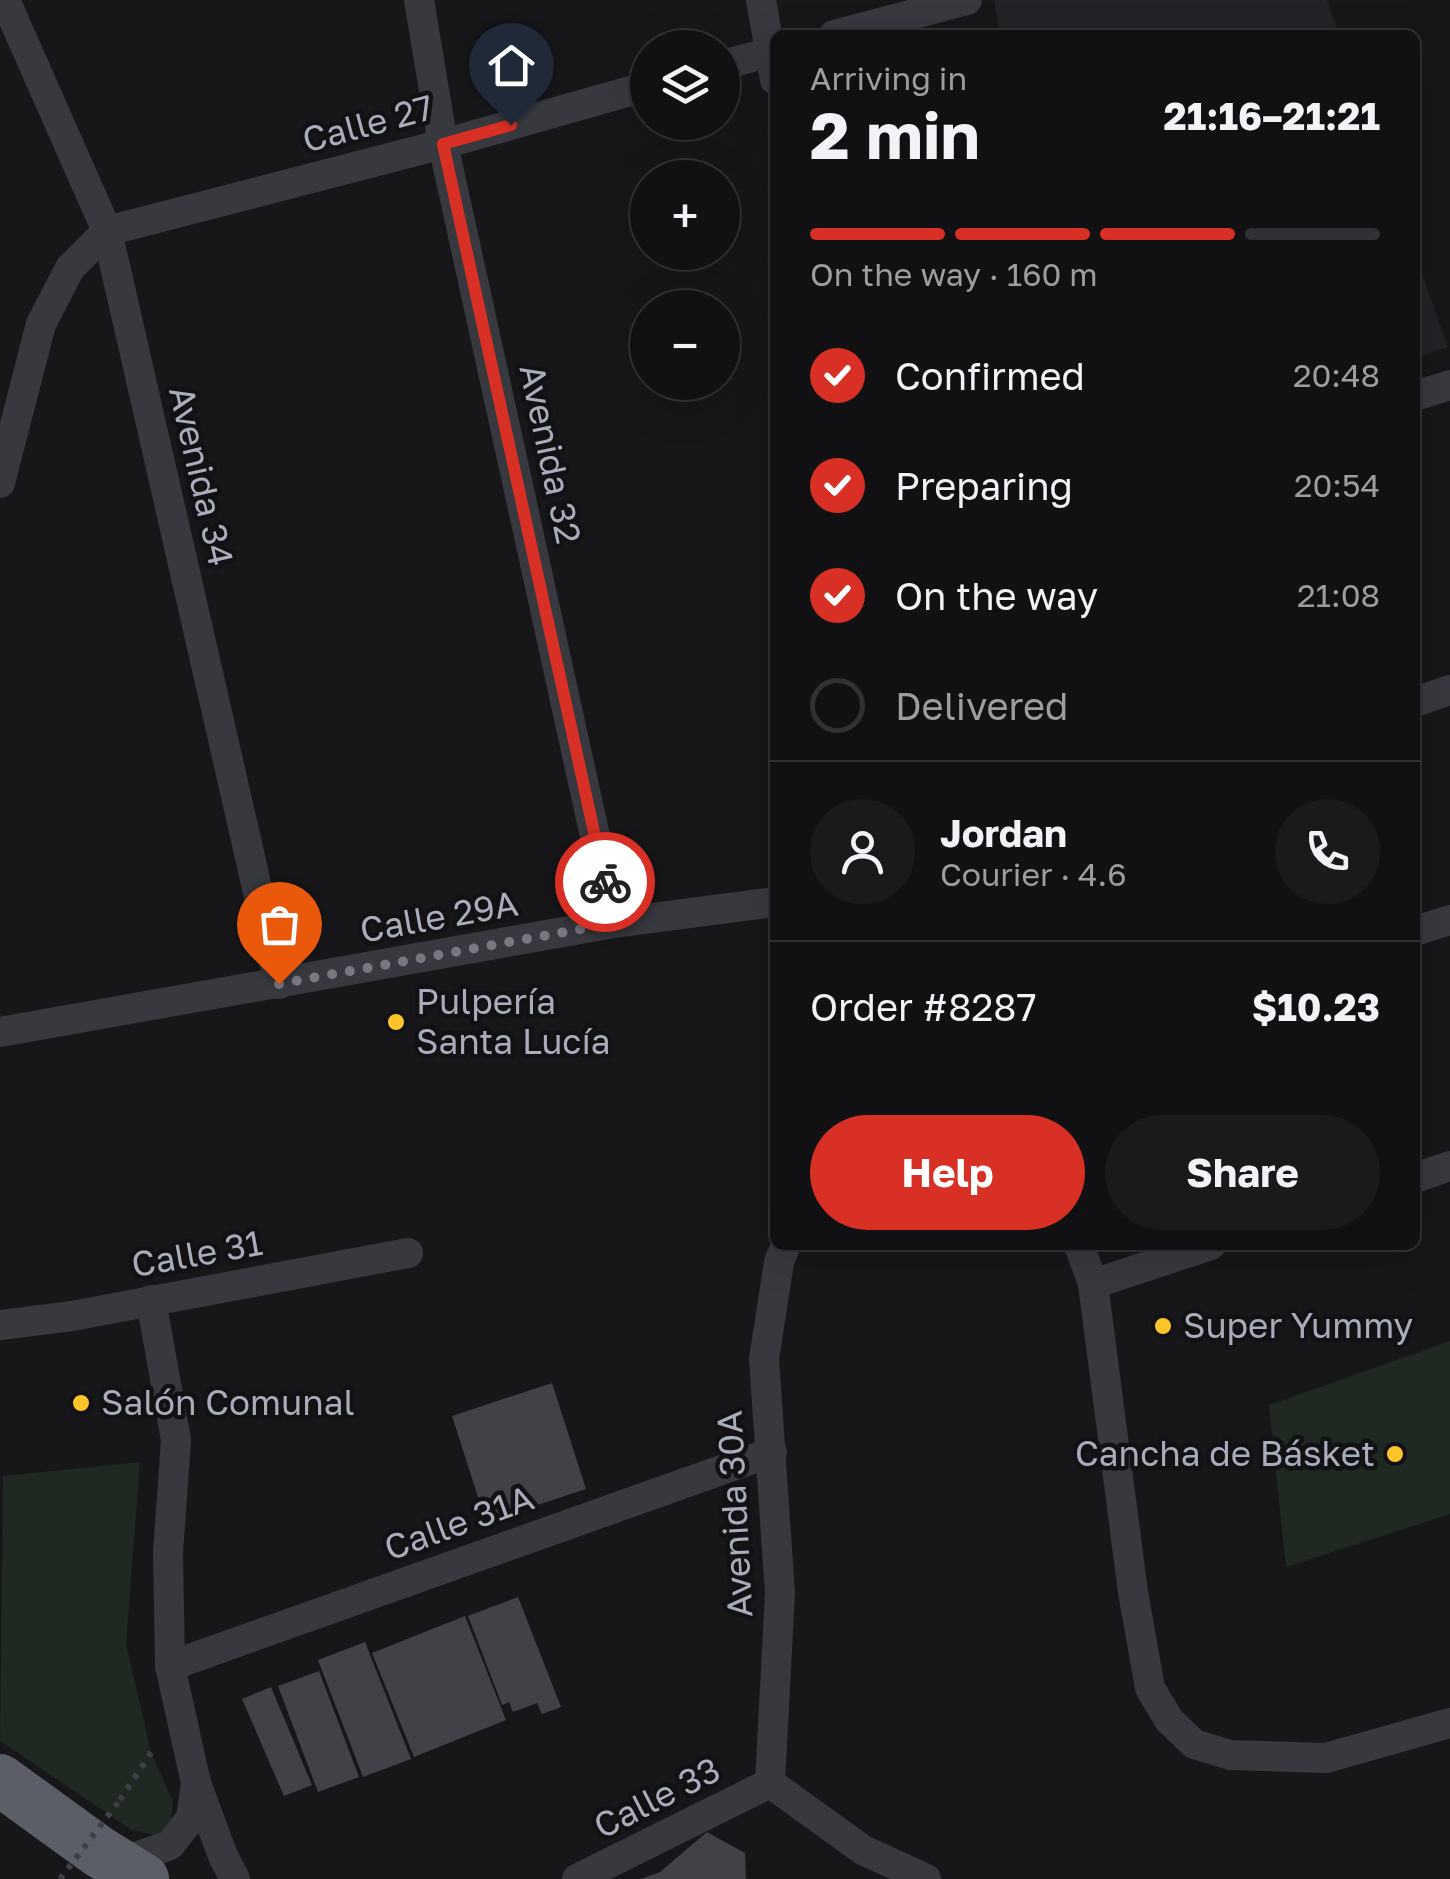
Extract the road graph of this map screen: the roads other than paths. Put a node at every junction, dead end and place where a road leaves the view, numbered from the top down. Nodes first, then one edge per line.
1 (5, 0) edge
2 (419, 0) edge
3 (761, 0) edge
4 (968, 0) edge
5 (853, 30) edge
6 (770, 46) edge
7 (770, 61) edge
8 (740, 64) edge
9 (630, 91) edge
10 (443, 144) junction
11 (107, 231) junction
12 (1450, 384) edge
13 (1420, 394) edge
14 (0, 483) edge
15 (1450, 690) edge
16 (1420, 700) edge
17 (770, 903) edge
18 (1450, 920) edge
19 (614, 923) junction
20 (1420, 929) edge
21 (279, 984) junction
22 (0, 1032) edge
23 (1450, 1166) edge
24 (1420, 1176) edge
25 (784, 1250) edge
26 (1082, 1250) edge
27 (1196, 1250) edge
28 (408, 1253) dead end
29 (1093, 1284) junction
30 (150, 1300) junction
31 (0, 1325) edge
32 (772, 1452) junction
33 (170, 1666) junction
34 (1450, 1723) edge
35 (0, 1780) edge
36 (196, 1783) junction
37 (770, 1783) junction
38 (0, 1816) edge
39 (80, 1870) edge
40 (143, 1879) edge
41 (235, 1879) edge
42 (577, 1879) edge
43 (926, 1879) edge

1 - 11 street, Avenida 34
2 - 10 street, Avenida 32
3 - 6 street
4 - 5 street
7 - 8 street
9 - 10 street, Calle 27
10 - 11 street, Calle 27
10 - 19 street, Avenida 32
11 - 14 street
11 - 21 street, Avenida 34
12 - 13 street
15 - 16 street
17 - 19 street, Calle 29A
18 - 20 street
19 - 21 street, Calle 29A
21 - 22 street, Calle 29A
23 - 24 street
25 - 32 street, Avenida 30A
26 - 29 street
27 - 29 street
28 - 30 street, Calle 31
29 - 34 street
30 - 31 street, Calle 31
30 - 33 street
32 - 33 street, Calle 31A
32 - 37 street, Avenida 30A
33 - 36 street
35 - 39 highway
36 - 39 street
36 - 41 street
37 - 42 street, Calle 33
37 - 43 street
38 - 39 highway
39 - 40 highway

